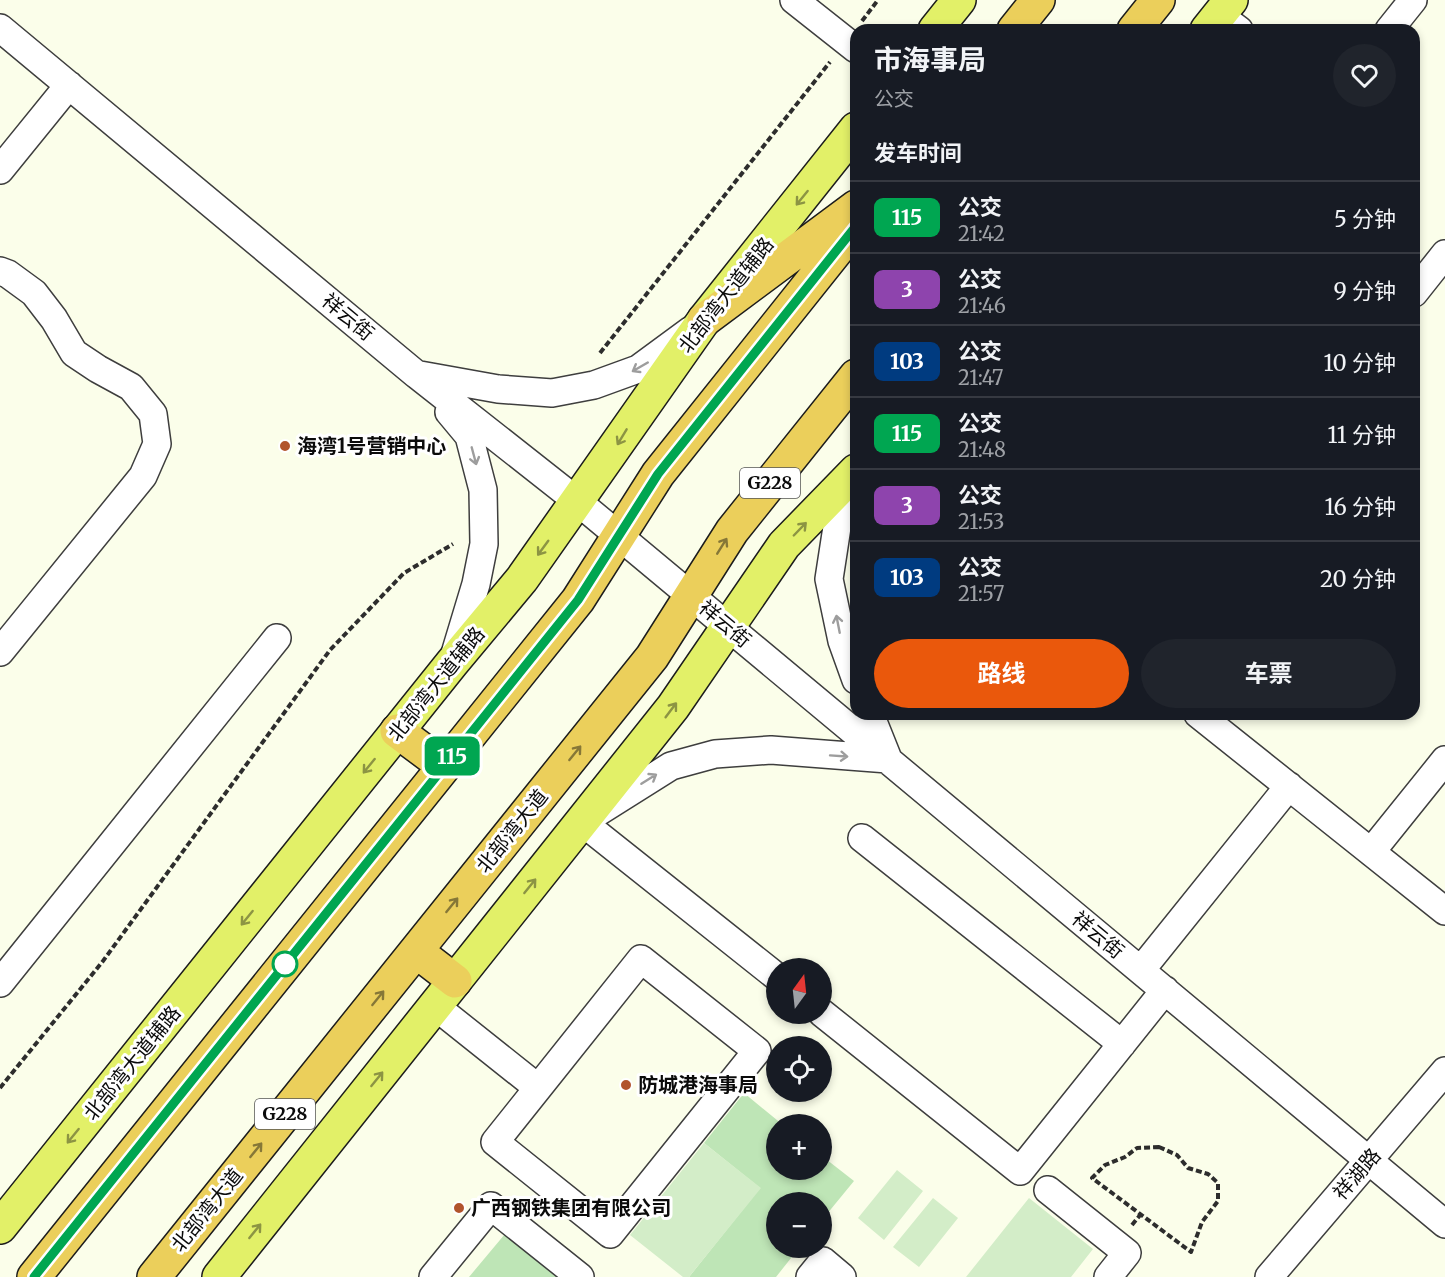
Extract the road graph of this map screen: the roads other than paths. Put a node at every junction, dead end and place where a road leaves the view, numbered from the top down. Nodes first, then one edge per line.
1 (794, 0) edge
2 (959, 0) edge
3 (1038, 0) edge
4 (1158, 0) edge
5 (1413, 0) edge
6 (940, 24) edge
7 (1019, 24) edge
8 (1139, 24) edge
9 (1394, 24) edge
10 (0, 28) edge
11 (850, 44) edge
12 (69, 85) junction
13 (850, 137) edge
14 (0, 170) edge
15 (850, 211) edge
16 (850, 234) edge
17 (1445, 255) edge
18 (0, 271) edge
19 (1420, 285) edge
20 (704, 320) junction
21 (417, 375) junction
22 (850, 384) edge
23 (850, 479) edge
24 (850, 490) edge
25 (577, 501) junction
26 (619, 536) junction
27 (691, 596) junction
28 (728, 627) junction
29 (277, 638) dead end
30 (0, 652) edge
31 (452, 663) junction
32 (850, 663) edge
33 (872, 720) edge
34 (1206, 720) edge
35 (398, 731) junction
36 (888, 759) junction
37 (1445, 760) edge
38 (444, 766) junction
39 (1289, 786) junction
40 (582, 822) junction
41 (862, 838) dead end
42 (1371, 852) junction
43 (1445, 911) edge
44 (416, 951) junction
45 (766, 968) edge
46 (1141, 970) junction
47 (0, 983) edge
48 (1165, 990) junction
49 (445, 994) junction
50 (832, 1021) edge
51 (1122, 1044) junction
52 (1445, 1071) edge
53 (538, 1088) junction
54 (1369, 1160) junction
55 (1048, 1190) dead end
56 (1445, 1224) edge
57 (0, 1227) edge
58 (34, 1277) edge
59 (154, 1277) edge
60 (219, 1277) edge
61 (433, 1277) edge
62 (580, 1277) edge
63 (810, 1277) edge
64 (842, 1277) edge
65 (1108, 1277) edge
66 (1269, 1277) edge

1 - 11 street
2 - 6 main road
3 - 7 highway
4 - 8 highway
5 - 9 street
10 - 12 street, 祥云街
12 - 14 street
12 - 21 street, 祥云街
13 -> 20 main road, 北部湾大道辅路
15 - 20 highway
16 - 26 highway
17 - 19 street
18 - 30 street
20 -> 21 street
20 -> 25 main road, 北部湾大道辅路
21 - 25 street, 祥云街
21 -> 31 street
27 -> 22 highway, 北部湾大道 / G228
28 -> 23 main road
32 -> 24 street
25 - 26 street, 祥云街
25 -> 31 main road, 北部湾大道辅路
26 - 27 street, 祥云街
26 - 38 highway
27 - 28 street, 祥云街
44 -> 27 highway, 北部湾大道
28 - 36 street, 祥云街
40 -> 28 main road
29 - 47 street
31 - 35 main road, 北部湾大道辅路
33 - 36 street
34 - 39 street
35 - 38 highway
35 -> 57 main road, 北部湾大道辅路
40 -> 36 street
36 - 46 street, 祥云街
37 - 42 street
38 - 58 highway
39 - 42 street
39 - 46 street
40 - 45 street
49 -> 40 main road
41 - 51 street
42 - 43 street
44 - 49 highway
59 -> 44 highway, 北部湾大道 / G228
46 - 48 street, 祥云街
48 - 51 street
48 - 54 street, 祥云街
49 - 53 street
60 -> 49 main road
50 - 51 street
52 - 54 street, 祥湖路
53 - 53 street
54 - 56 street, 祥云街
54 - 66 street, 祥湖路
55 - 65 street
61 - 62 street
63 - 64 street

